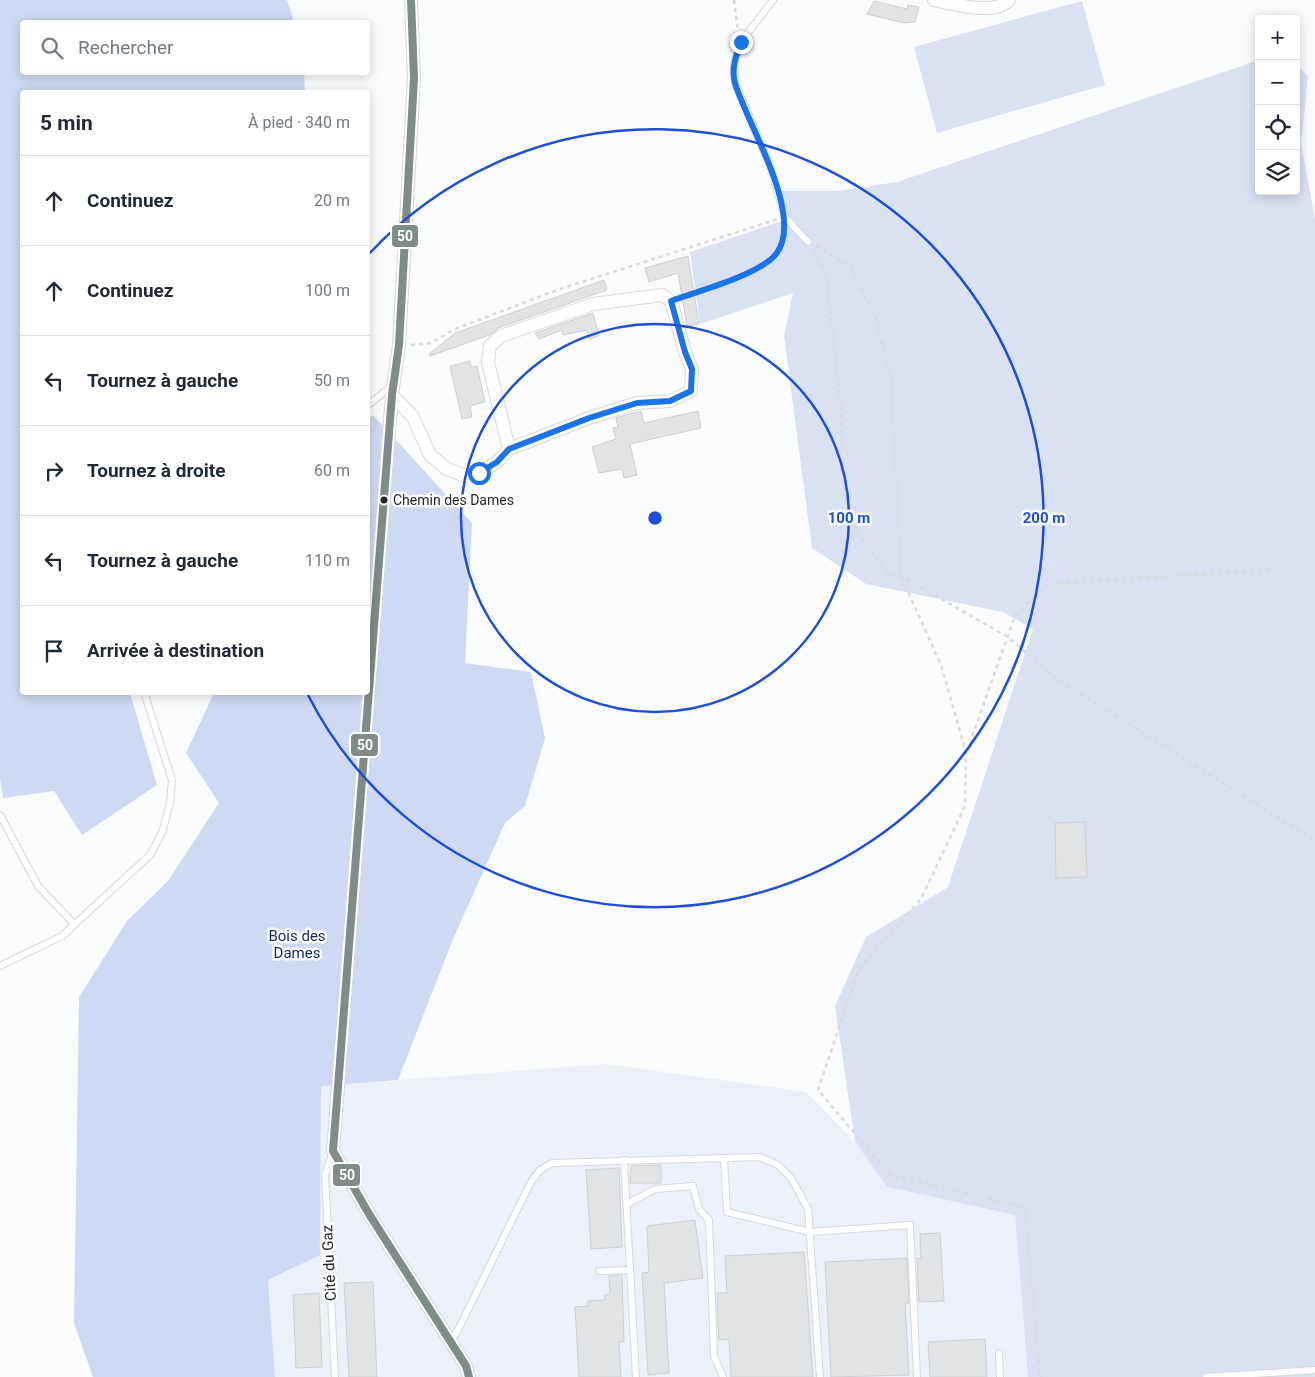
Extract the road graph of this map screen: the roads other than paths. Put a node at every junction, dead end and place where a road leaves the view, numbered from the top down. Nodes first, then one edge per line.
1 (411, 0) edge
2 (773, 0) edge
3 (934, 0) edge
4 (1009, 0) edge
5 (808, 242) road end
6 (393, 391) junction
7 (370, 404) edge
8 (509, 449) junction
9 (370, 682) edge
10 (145, 695) edge
11 (369, 695) edge
12 (0, 815) edge
13 (74, 924) junction
14 (0, 966) edge
15 (333, 1151) junction
16 (724, 1158) junction
17 (624, 1160) junction
18 (627, 1204) junction
19 (810, 1232) junction
20 (630, 1270) junction
21 (599, 1271) dead end
22 (451, 1343) junction
23 (999, 1353) dead end
24 (1315, 1370) edge
25 (335, 1377) edge
26 (469, 1377) edge
27 (636, 1377) edge
28 (723, 1377) edge
29 (820, 1377) edge
30 (917, 1377) edge
31 (1000, 1377) edge
32 (1206, 1377) edge

1 - 6 street
2 - 5 lane
3 - 4 street
6 - 7 lane
6 - 8 street
6 - 9 street
8 - 8 street
10 - 13 lane
11 - 15 street
12 - 13 lane
13 - 14 lane
15 - 22 street
15 - 25 lane, Cité du Gaz
16 - 17 lane
16 - 19 lane
16 - 19 lane
17 - 18 lane
17 - 22 lane
18 - 20 lane
18 - 28 lane
19 - 29 lane
19 - 30 lane
20 - 21 lane
20 - 27 lane
22 - 26 street
23 - 31 lane
24 - 32 lane

